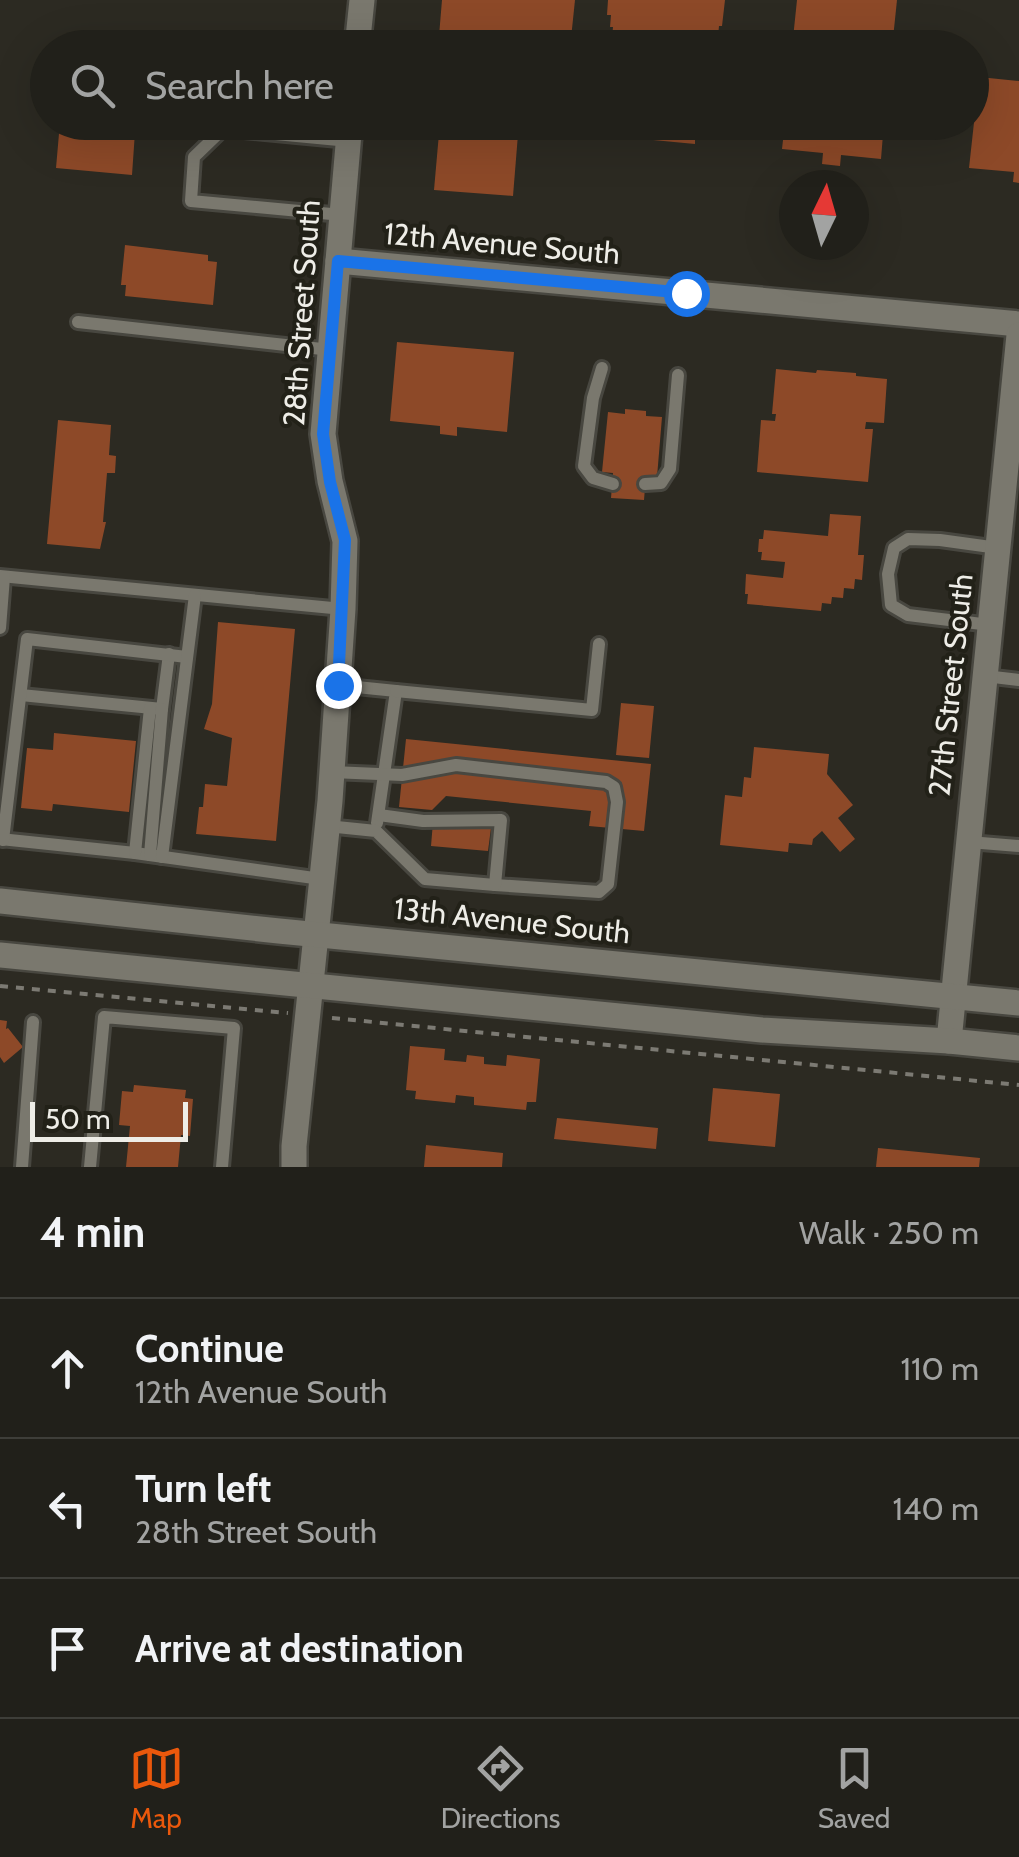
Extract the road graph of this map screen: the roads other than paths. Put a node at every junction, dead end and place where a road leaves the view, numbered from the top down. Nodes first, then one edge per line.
1 (362, 0) edge
2 (360, 30) edge
3 (212, 140) edge
4 (348, 140) edge
5 (342, 215) junction
6 (338, 261) junction
7 (78, 322) dead end
8 (1019, 324) edge
9 (1019, 334) edge
10 (330, 350) junction
11 (602, 368) dead end
12 (678, 375) dead end
13 (612, 484) dead end
14 (646, 484) dead end
15 (998, 548) junction
16 (2, 576) edge
17 (195, 594) junction
18 (343, 608) junction
19 (0, 620) edge
20 (990, 624) junction
21 (0, 628) edge
22 (598, 644) dead end
23 (168, 654) junction
24 (188, 657) junction
25 (985, 676) junction
26 (1019, 680) edge
27 (338, 685) junction
28 (396, 691) junction
29 (20, 695) junction
30 (156, 708) junction
31 (332, 772) junction
32 (384, 775) junction
33 (379, 814) junction
34 (327, 826) junction
35 (376, 831) junction
36 (2, 840) edge
37 (969, 842) junction
38 (1019, 846) edge
39 (149, 855) junction
40 (322, 879) junction
41 (495, 885) junction
42 (0, 902) edge
43 (316, 935) junction
44 (0, 955) edge
45 (310, 985) junction
46 (954, 997) junction
47 (1019, 1003) edge
48 (33, 1022) dead end
49 (949, 1041) junction
50 (1019, 1048) edge
51 (22, 1167) edge
52 (90, 1167) edge
53 (222, 1167) edge
54 (294, 1167) edge

1 - 2 street
3 - 5 lane
4 - 5 street, 28th Street South
5 - 6 street, 28th Street South
6 - 8 street, 12th Avenue South
6 - 10 street, 28th Street South
7 - 10 lane
9 - 15 street, 27th Street South
10 - 18 street, 28th Street South
11 - 13 lane
12 - 14 lane
15 - 20 street, 27th Street South
15 - 20 lane
16 - 17 lane
16 - 19 lane
17 - 18 lane
17 - 24 lane
18 - 27 street, 28th Street South
19 - 21 lane
20 - 25 street, 27th Street South
22 - 28 lane
23 - 24 lane
23 - 29 lane
23 - 30 lane
24 - 39 lane
25 - 26 lane
25 - 37 street, 27th Street South
27 - 28 lane
27 - 31 street, 28th Street South
28 - 32 lane
29 - 30 lane
29 - 36 lane
30 - 39 lane
31 - 32 lane
31 - 34 street, 28th Street South
32 - 33 lane
32 - 41 lane
33 - 35 lane
33 - 41 lane
34 - 35 lane
34 - 40 street, 28th Street South
35 - 41 lane
36 - 39 lane
37 - 38 lane
37 - 46 street, 27th Street South
39 - 40 lane
40 - 43 street, 28th Street South
42 - 43 street, 13th Avenue South
43 - 45 street, 28th Street South
43 - 46 street, 13th Avenue South
44 - 45 street
45 - 49 street
45 - 54 street, 28th Street South
46 - 47 street, 13th Avenue South
46 - 49 street, 27th Street South
48 - 51 lane
49 - 50 street
52 - 53 lane

